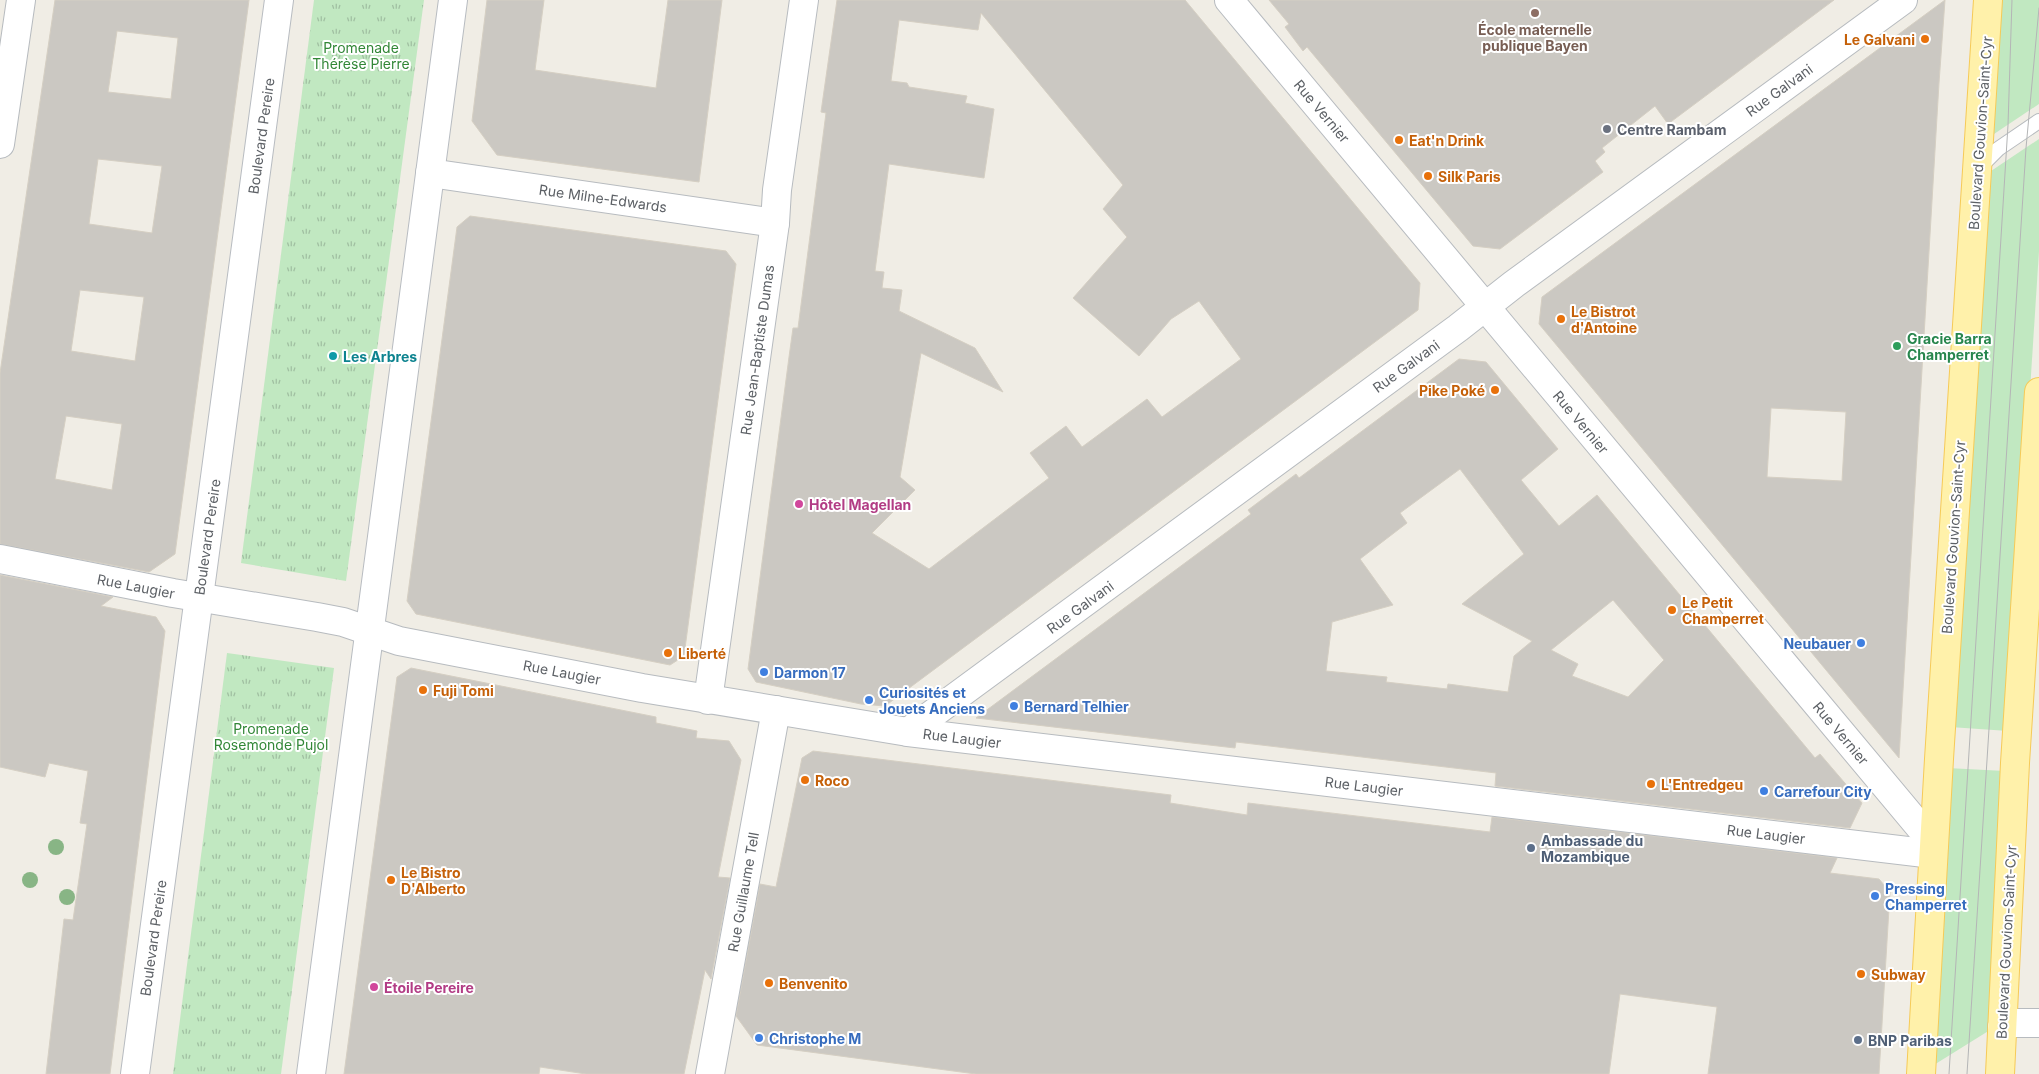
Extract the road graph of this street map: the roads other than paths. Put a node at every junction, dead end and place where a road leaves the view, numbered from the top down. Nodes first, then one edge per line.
1 (21, 0) edge
2 (279, 0) edge
3 (453, 0) edge
4 (804, 0) edge
5 (1229, 0) edge
6 (1902, 0) edge
7 (1988, 0) edge
8 (2039, 121) edge
9 (0, 144) edge
10 (1977, 170) junction
11 (430, 173) junction
12 (775, 223) junction
13 (1485, 305) junction
14 (2039, 392) edge
15 (0, 559) edge
16 (198, 597) junction
17 (369, 631) junction
18 (708, 700) junction
19 (776, 710) junction
20 (908, 732) junction
21 (1934, 849) junction
22 (2039, 1023) edge
23 (2002, 1027) junction
24 (134, 1074) edge
25 (310, 1074) edge
26 (711, 1074) edge
27 (1920, 1074) edge
28 (2000, 1074) edge

1 - 9 street
2 - 16 street, Boulevard Pereire
3 - 11 street
4 - 12 street, Rue Jean-Baptiste Dumas
5 - 13 street, Rue Vernier
6 - 13 street, Rue Galvani
7 - 10 main road, Boulevard Gouvion-Saint-Cyr
8 - 10 lane
10 - 21 main road, Boulevard Gouvion-Saint-Cyr
11 - 12 street, Rue Milne-Edwards
11 - 17 street
12 - 18 street, Rue Jean-Baptiste Dumas
13 - 20 street, Rue Galvani
13 - 21 street, Rue Vernier
14 - 23 main road, Boulevard Gouvion-Saint-Cyr
15 - 16 street, Rue Laugier
16 - 17 street, Rue Laugier
16 - 24 street, Boulevard Pereire
17 - 18 street, Rue Laugier
17 - 25 street
18 - 19 street, Rue Laugier
19 - 20 street, Rue Laugier
19 - 26 street, Rue Guillaume Tell
20 - 21 street, Rue Laugier
21 - 27 main road, Boulevard Gouvion-Saint-Cyr
22 - 23 street
23 - 28 main road, Boulevard Gouvion-Saint-Cyr

